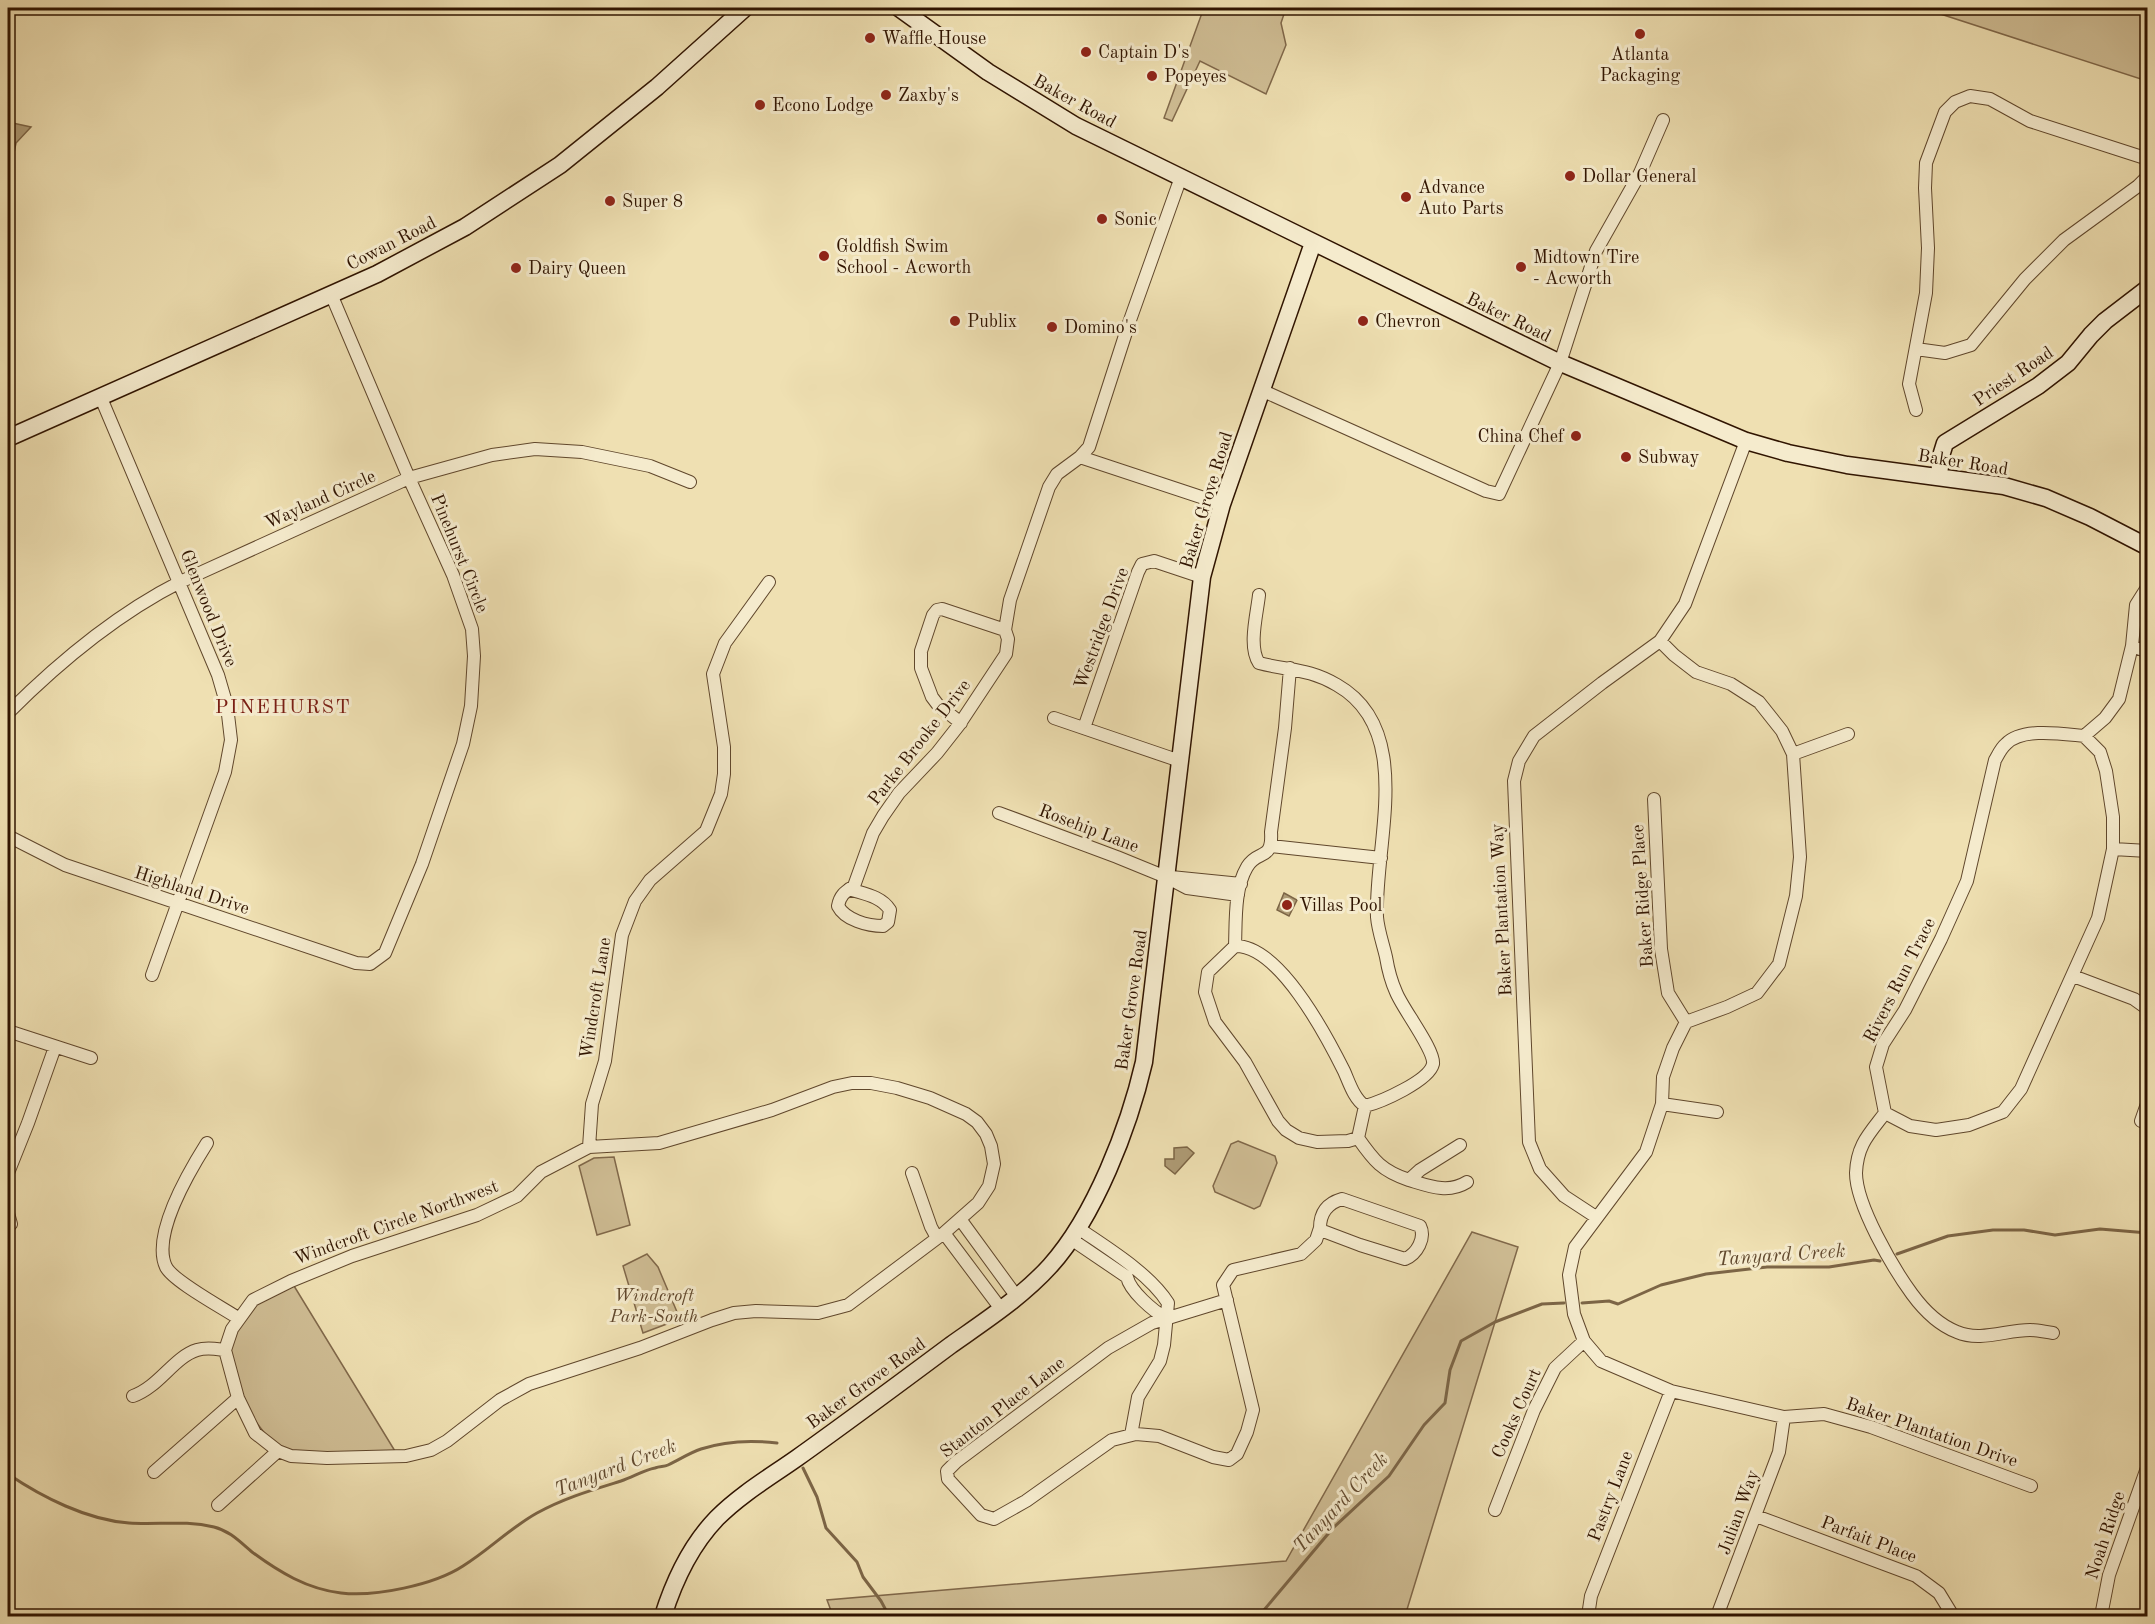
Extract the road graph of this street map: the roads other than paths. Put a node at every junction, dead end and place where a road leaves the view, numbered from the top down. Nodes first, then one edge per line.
1 (746, 8) edge
2 (899, 8) edge
3 (1663, 120) dead end
4 (2148, 159) edge
5 (2148, 176) edge
6 (1181, 177) junction
7 (1313, 243) junction
8 (2148, 288) edge
9 (331, 294) junction
10 (1916, 349) junction
11 (1560, 363) junction
12 (1261, 390) junction
13 (100, 398) junction
14 (1916, 410) dead end
15 (8, 438) edge
16 (1746, 441) junction
17 (1080, 457) junction
18 (1939, 477) junction
19 (409, 478) junction
20 (690, 482) dead end
21 (1222, 504) junction
22 (2148, 547) edge
23 (1202, 577) junction
24 (180, 582) junction
25 (769, 582) dead end
26 (2148, 586) edge
27 (1259, 595) dead end
28 (1005, 630) junction
29 (1660, 641) junction
30 (2132, 646) junction
31 (2148, 652) edge
32 (1290, 668) junction
33 (8, 713) edge
34 (1054, 718) dead end
35 (961, 723) junction
36 (1084, 728) junction
37 (1848, 734) dead end
38 (2084, 736) junction
39 (1793, 754) junction
40 (1180, 761) junction
41 (1654, 799) dead end
42 (999, 813) dead end
43 (8, 836) edge
44 (1271, 846) junction
45 (2113, 849) junction
46 (2148, 850) edge
47 (1381, 858) junction
48 (1166, 877) junction
49 (849, 889) dead end
50 (1240, 890) junction
51 (178, 904) junction
52 (1234, 946) junction
53 (370, 964) joint
54 (152, 975) dead end
55 (2073, 976) junction
56 (2148, 1009) edge
57 (1686, 1022) junction
58 (8, 1031) edge
59 (55, 1047) junction
60 (90, 1058) dead end
61 (2148, 1101) edge
62 (1662, 1104) junction
63 (1365, 1106) junction
64 (1717, 1112) dead end
65 (1886, 1113) junction
66 (2141, 1121) dead end
67 (1358, 1138) junction
68 (207, 1143) dead end
69 (1460, 1145) dead end
70 (589, 1147) junction
71 (8, 1173) edge
72 (912, 1173) dead end
73 (1409, 1180) junction
74 (1467, 1182) dead end
75 (1596, 1217) junction
76 (960, 1219) junction
77 (1320, 1228) junction
78 (1074, 1233) junction
79 (941, 1235) junction
80 (1017, 1297) junction
81 (1227, 1299) junction
82 (1001, 1309) junction
83 (238, 1318) junction
84 (1166, 1318) junction
85 (2053, 1333) dead end
86 (1584, 1341) junction
87 (225, 1350) junction
88 (1671, 1390) junction
89 (133, 1396) dead end
90 (238, 1398) junction
91 (1784, 1417) junction
92 (1131, 1435) junction
93 (278, 1451) junction
94 (2148, 1465) edge
95 (154, 1472) dead end
96 (2031, 1486) dead end
97 (218, 1505) dead end
98 (1495, 1510) dead end
99 (1756, 1516) junction
100 (663, 1617) edge
101 (1588, 1617) edge
102 (1717, 1617) edge
103 (1953, 1617) edge
104 (2101, 1617) edge

1 - 9 main road, Cowan Road
2 - 6 main road, Baker Road
3 - 11 street
4 - 10 street
5 - 10 street
6 - 7 main road, Baker Road
6 - 17 street
7 - 11 main road, Baker Road
7 - 12 main road, Baker Grove Road
8 - 18 main road, Priest Road
9 - 13 main road, Cowan Road
9 - 19 street, Pinehurst Circle
10 - 14 street
11 - 12 street
11 - 16 main road, Baker Road
12 - 21 main road, Baker Grove Road
13 - 15 main road, Cowan Road
13 - 24 street, Glenwood Drive
16 - 18 main road, Baker Road
16 - 29 street
17 - 21 street
17 - 28 street, Parke Brooke Drive
18 - 22 main road, Baker Road
19 - 20 street, Wayland Circle
19 - 24 street, Wayland Circle
19 - 53 street, Pinehurst Circle
21 - 23 main road, Baker Grove Road
23 - 36 street, Westridge Drive
23 - 40 main road, Baker Grove Road
24 - 33 street, Wayland Circle
24 - 51 street, Glenwood Drive
25 - 70 street, Windcroft Lane
26 - 30 street
27 - 32 street
28 - 35 street, Parke Brooke Drive
28 - 35 street
29 - 39 street
29 - 75 street, Baker Plantation Way
30 - 31 street
30 - 38 street
32 - 44 street
32 - 47 street
34 - 36 street
35 - 49 street, Parke Brooke Drive
36 - 40 street
37 - 39 street
38 - 45 street
38 - 65 street, Rivers Run Trace
39 - 57 street
40 - 48 main road, Baker Grove Road
41 - 57 street, Baker Ridge Place
42 - 48 street, Rosehip Lane
43 - 51 street, Highland Drive
44 - 47 street
44 - 50 street
45 - 46 street
45 - 55 street
47 - 63 street
48 - 50 street, Rosehip Lane
48 - 78 main road, Baker Grove Road
50 - 52 street
51 - 53 street, Highland Drive
51 - 54 street, Glenwood Drive
52 - 63 street
52 - 67 street
55 - 56 street
55 - 65 street
57 - 62 street, Baker Plantation Drive
58 - 59 street
59 - 60 street
59 - 71 street
61 - 66 street
62 - 64 street
62 - 75 street, Baker Plantation Drive
63 - 67 street
65 - 85 street
67 - 73 street
68 - 83 street
69 - 73 street
70 - 76 street, Windcroft Circle Northwest
70 - 83 street, Windcroft Circle Northwest
72 - 79 street
73 - 74 street
75 - 86 street, Baker Plantation Drive
76 - 79 street, Windcroft Circle Northwest
76 - 80 street
77 - 77 street
77 - 81 street, Stanton Place Lane
78 - 80 main road, Baker Grove Road
78 - 84 street
78 - 84 street
79 - 82 street
79 - 93 street, Windcroft Circle Northwest
80 - 82 main road, Baker Grove Road
81 - 84 street
81 - 92 street, Stanton Place Lane
82 - 100 main road, Baker Grove Road
83 - 87 street, Windcroft Circle Northwest
84 - 92 street
84 - 92 street, Stanton Place Lane
86 - 88 street, Baker Plantation Drive
86 - 98 street, Cooks Court
87 - 89 street
87 - 90 street, Windcroft Circle Northwest
88 - 91 street, Baker Plantation Drive
88 - 101 street, Pastry Lane
90 - 93 street, Windcroft Circle Northwest
90 - 95 street
91 - 96 street, Baker Plantation Drive
91 - 99 street, Julian Way
93 - 97 street
94 - 104 street, Noah Ridge
99 - 102 street, Julian Way
99 - 103 street, Parfait Place

